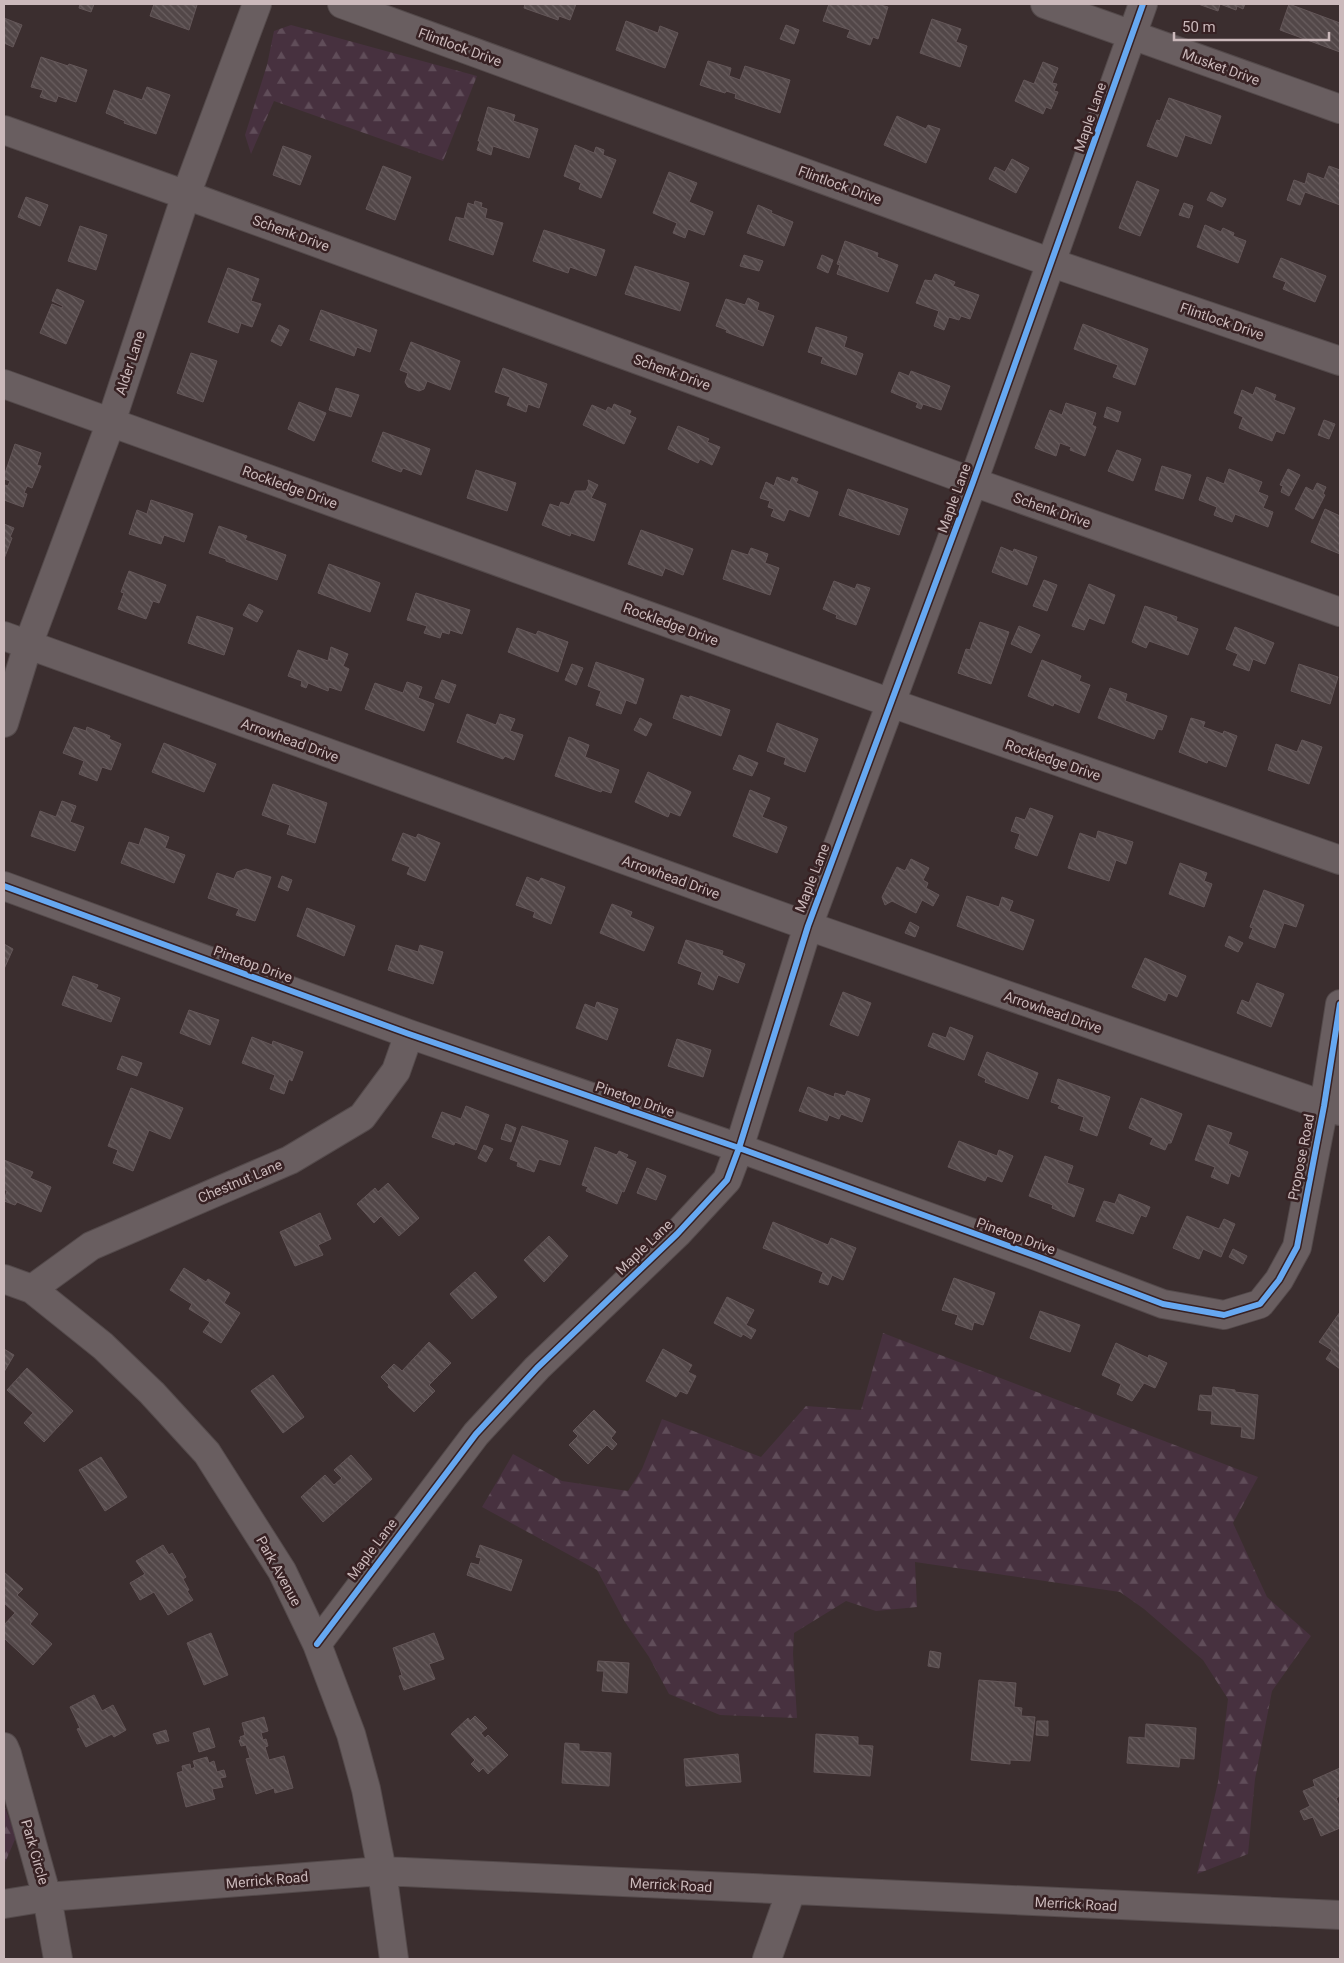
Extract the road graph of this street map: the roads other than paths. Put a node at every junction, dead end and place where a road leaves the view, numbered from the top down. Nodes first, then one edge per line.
1 (256, 4) edge
2 (342, 4) edge
3 (1045, 4) edge
4 (1143, 4) edge
5 (1132, 35) junction
6 (1340, 109) edge
7 (4, 130) edge
8 (186, 195) junction
9 (1052, 262) junction
10 (1340, 361) edge
11 (4, 384) edge
12 (111, 422) junction
13 (973, 482) junction
14 (1340, 612) edge
15 (16, 641) edge
16 (891, 703) junction
17 (4, 723) edge
18 (1340, 860) edge
19 (4, 886) edge
20 (808, 926) junction
21 (1340, 1004) edge
22 (409, 1034) junction
23 (1332, 1108) edge
24 (739, 1148) junction
25 (4, 1279) edge
26 (32, 1289) junction
27 (1260, 1304) joint
28 (317, 1644) junction
29 (4, 1747) edge
30 (382, 1871) junction
31 (792, 1891) junction
32 (47, 1897) junction
33 (4, 1904) edge
34 (1340, 1916) edge
35 (58, 1959) edge
36 (394, 1959) edge
37 (767, 1959) edge

1 - 8 street, Alder Lane
2 - 9 street, Flintlock Drive
3 - 5 street, Musket Drive
4 - 5 street, Maple Lane
5 - 6 street, Musket Drive
5 - 9 street, Maple Lane
7 - 8 street, Schenk Drive
8 - 12 street, Alder Lane
8 - 13 street, Schenk Drive
9 - 10 street, Flintlock Drive
9 - 13 street, Maple Lane
11 - 12 street, Rockledge Drive
12 - 15 street, Alder Lane
12 - 16 street, Rockledge Drive
13 - 14 street, Schenk Drive
13 - 16 street, Maple Lane
15 - 17 street, Alder Lane
15 - 20 street, Arrowhead Drive
16 - 18 street, Rockledge Drive
16 - 20 street, Maple Lane
19 - 22 street, Pinetop Drive
20 - 23 street, Arrowhead Drive
20 - 24 street, Maple Lane
21 - 23 street, Propose Road
22 - 24 street, Pinetop Drive
22 - 26 street, Chestnut Lane
23 - 27 street, Propose Road
24 - 27 street, Pinetop Drive
24 - 28 street, Maple Lane
25 - 26 street, Park Avenue
26 - 28 street, Park Avenue
28 - 30 street, Park Avenue
29 - 32 street, Park Circle
30 - 31 street, Merrick Road
30 - 32 street, Merrick Road
30 - 36 street, Park Avenue
31 - 34 street, Merrick Road
31 - 37 street
32 - 33 street, Merrick Road
32 - 35 street, Park Circle

